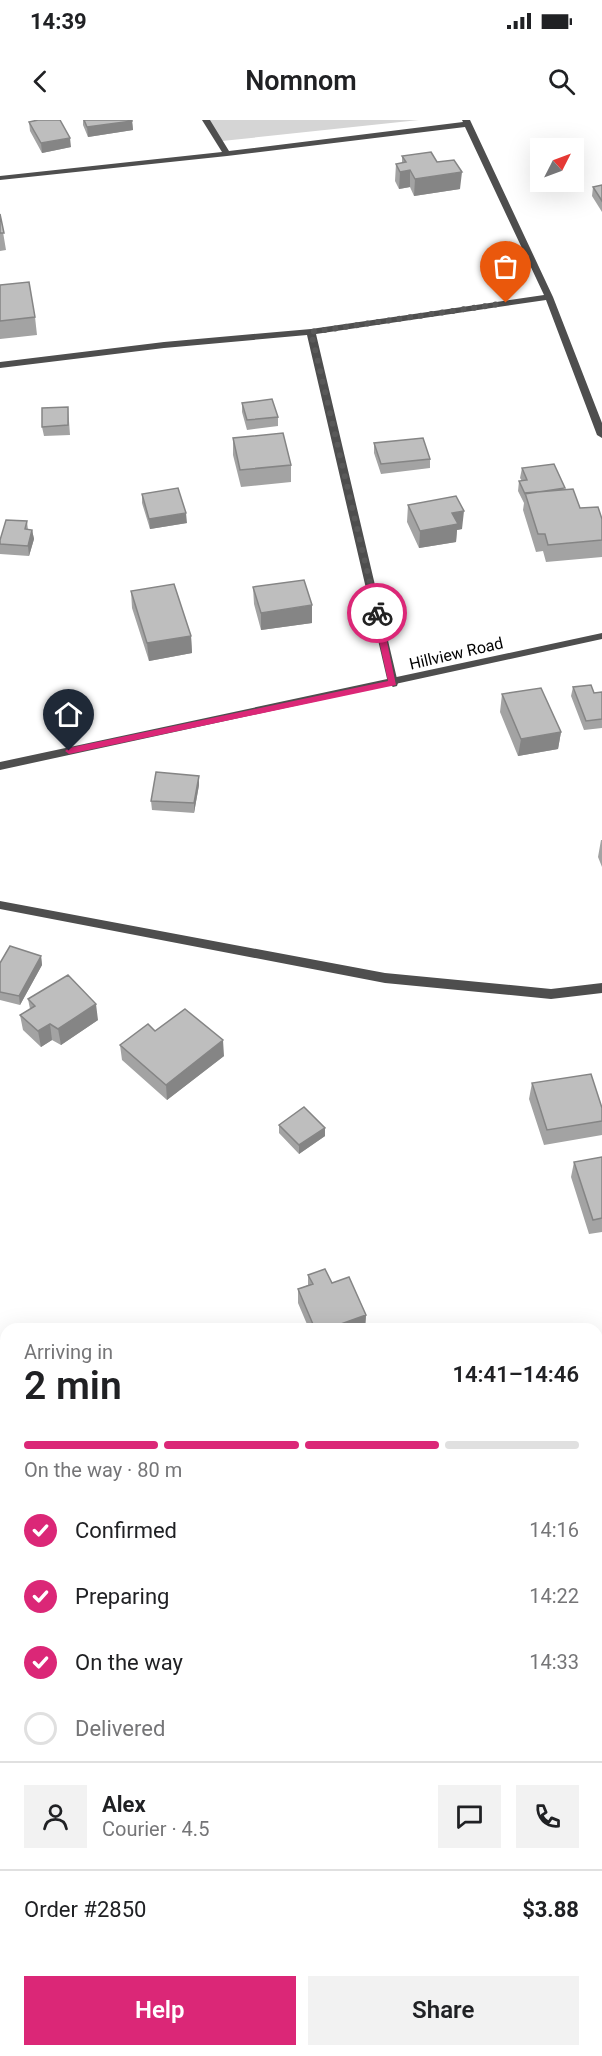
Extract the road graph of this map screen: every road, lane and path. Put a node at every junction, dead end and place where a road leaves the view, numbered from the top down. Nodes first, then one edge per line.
1 (206, 120) edge
2 (467, 122) edge
3 (227, 154) junction
4 (0, 178) edge
5 (549, 297) junction
6 (311, 332) junction
7 (0, 365) edge
8 (602, 402) edge
9 (591, 404) junction
10 (602, 435) edge
11 (602, 636) edge
12 (393, 683) junction
13 (0, 766) edge
14 (0, 905) edge
15 (602, 988) edge

1 - 3 street
2 - 3 street
2 - 5 street
3 - 4 street
5 - 6 street
5 - 9 street
6 - 7 street
6 - 12 street
8 - 9 street
9 - 10 street
11 - 12 street, Hillview Road
12 - 13 street, Hillview Road
14 - 15 street

